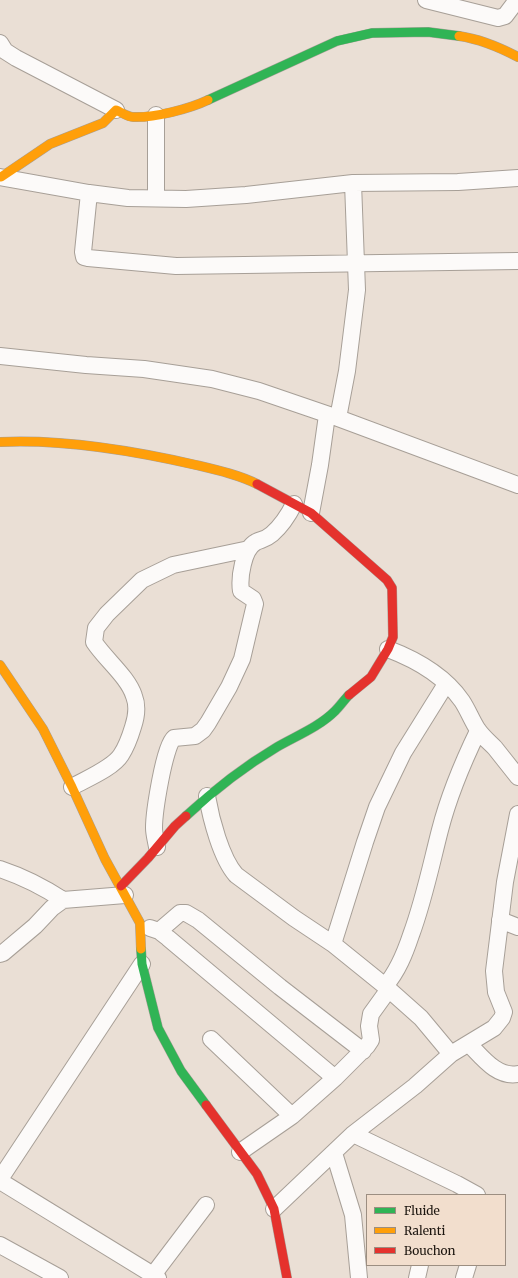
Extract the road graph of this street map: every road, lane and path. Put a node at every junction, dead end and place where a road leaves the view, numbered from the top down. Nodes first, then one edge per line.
1 (426, 0) edge
2 (517, 0) edge
3 (0, 43) edge
4 (518, 57) edge
5 (116, 110) junction
6 (156, 115) junction
7 (1, 177) edge
8 (518, 178) edge
9 (353, 183) junction
10 (89, 193) junction
11 (156, 198) junction
12 (518, 261) edge
13 (356, 263) junction
14 (0, 356) edge
15 (333, 416) junction
16 (0, 442) edge
17 (518, 485) edge
18 (294, 504) junction
19 (311, 513) junction
20 (249, 549) junction
21 (388, 649) junction
22 (2, 672) edge
23 (446, 684) junction
24 (478, 731) junction
25 (518, 777) edge
26 (72, 786) junction
27 (207, 796) junction
28 (518, 814) edge
29 (156, 847) junction
30 (0, 869) edge
31 (123, 890) junction
32 (63, 900) junction
33 (500, 920) junction
34 (140, 923) junction
35 (518, 926) edge
36 (159, 931) junction
37 (333, 944) junction
38 (0, 954) edge
39 (142, 964) junction
40 (387, 987) junction
41 (211, 1039) dead end
42 (469, 1044) junction
43 (363, 1051) junction
44 (451, 1054) junction
45 (518, 1074) edge
46 (335, 1078) junction
47 (292, 1116) junction
48 (353, 1134) junction
49 (240, 1152) junction
50 (334, 1153) junction
51 (0, 1180) edge
52 (455, 1189) edge
53 (473, 1194) edge
54 (206, 1205) dead end
55 (274, 1209) junction
56 (0, 1245) edge
57 (420, 1266) edge
58 (468, 1266) edge
59 (156, 1277) edge
60 (60, 1278) edge
61 (287, 1278) edge
62 (359, 1278) edge
63 (417, 1278) edge
64 (464, 1278) edge

1 - 2 street
3 - 5 street
4 - 6 street
5 - 6 street
5 - 7 street
6 - 11 street
7 - 10 street
8 - 9 street
9 - 11 street
9 - 13 street
10 - 11 street
10 - 13 street
12 - 13 street
13 - 15 street
14 - 15 street
15 - 17 street
15 - 19 street
16 - 18 street
18 - 19 street
18 - 20 street
19 - 21 street
20 - 26 street
20 - 29 street
21 - 23 street
21 - 27 street
22 - 26 street
23 - 24 street
23 - 37 street
24 - 25 street
24 - 40 street
26 - 31 street
27 - 29 street
27 - 37 street
28 - 33 street
29 - 31 street
30 - 32 street
31 - 32 street
31 - 34 street
32 - 38 street
33 - 35 street
33 - 42 street
34 - 36 street
34 - 39 street
36 - 43 street
36 - 46 street
37 - 40 street
39 - 49 street
39 - 51 street
40 - 43 street
40 - 44 street
41 - 47 street
42 - 44 street
42 - 45 street
43 - 46 street
44 - 48 street
46 - 47 street
47 - 49 street
48 - 50 street
48 - 52 street
49 - 55 street
50 - 55 street
50 - 62 street
51 - 59 street
52 - 53 street
54 - 59 street
55 - 61 street
56 - 60 street
57 - 63 street
58 - 64 street

